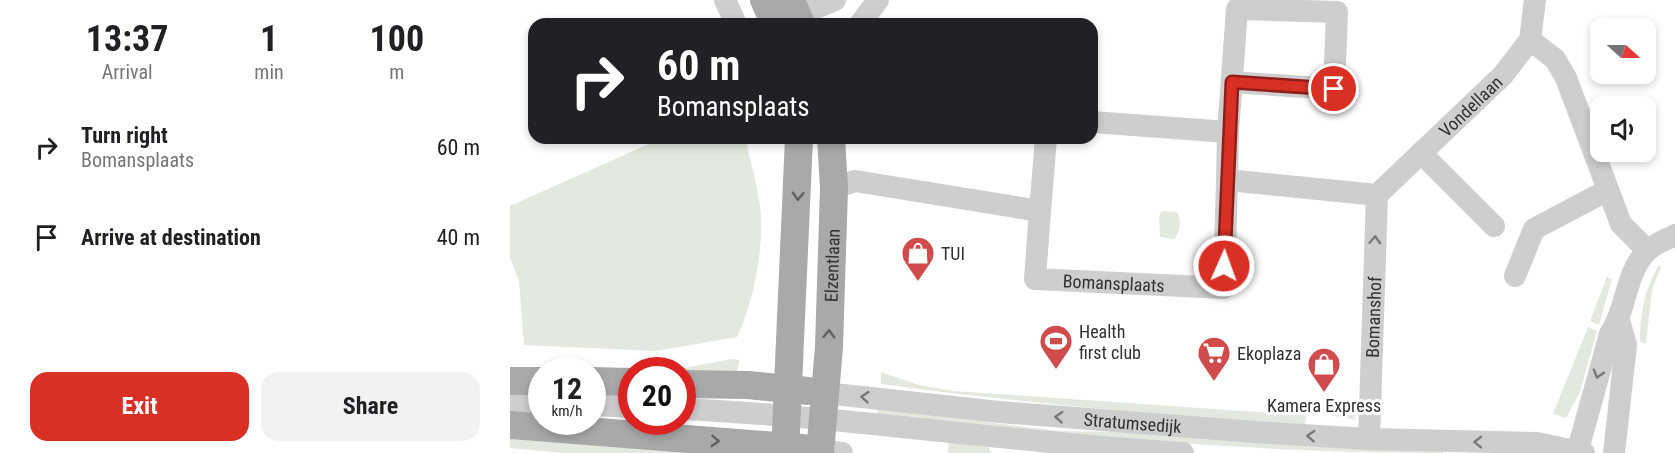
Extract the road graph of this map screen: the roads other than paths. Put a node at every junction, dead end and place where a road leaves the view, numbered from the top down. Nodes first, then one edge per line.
1 (725, 0) edge
2 (764, 0) edge
3 (835, 0) edge
4 (878, 0) edge
5 (1535, 0) edge
6 (789, 17) edge
7 (733, 18) edge
8 (864, 18) edge
9 (1530, 40) junction
10 (1232, 82) junction
11 (1098, 122) edge
12 (1228, 132) junction
13 (799, 144) edge
14 (831, 144) edge
15 (1046, 144) edge
16 (1421, 153) junction
17 (1227, 180) junction
18 (834, 188) junction
19 (1608, 190) junction
20 (1377, 195) junction
21 (1040, 211) junction
22 (1494, 226) dead end
23 (1675, 235) edge
24 (1647, 250) junction
25 (1515, 276) dead end
26 (1619, 320) junction
27 (510, 381) edge
28 (528, 381) edge
29 (696, 387) edge
30 (788, 403) junction
31 (510, 404) edge
32 (528, 404) edge
33 (824, 407) junction
34 (696, 408) edge
35 (510, 425) edge
36 (1369, 439) junction
37 (785, 450) edge
38 (827, 452) edge
39 (1579, 452) edge
40 (1183, 453) edge
41 (1614, 453) edge

1 - 7 street
2 - 6 main road
3 - 6 street
4 - 8 street
5 - 9 street
9 - 16 street, Vondellaan
9 - 19 street
10 - 10 street, Bomansplaats
10 - 12 street, Bomansplaats
11 - 12 street
12 - 17 street, Bomansplaats
13 -> 30 main road, Elzentlaan
14 - 18 main road, Elzentlaan
15 - 21 street, Bomansplaats
16 - 20 street, Vondellaan
16 - 22 street
17 - 20 street
17 - 21 street, Bomansplaats
18 - 21 street
33 -> 18 main road, Elzentlaan
19 - 24 street
19 - 25 street
36 -> 20 street, Bomanshof
23 - 24 street
24 - 26 street
26 -> 39 street
26 - 41 street
27 - 28 main road
29 - 30 main road, Stratumsedijk
30 - 33 main road, Stratumsedijk
30 - 34 street, Stratumsedijk
30 - 37 main road, Elzentlaan
31 - 32 street
36 -> 33 street, Stratumsedijk
33 - 38 main road, Elzentlaan
33 - 40 street, Stratumsedijk
35 -> 37 main road
39 -> 36 street, Stratumsedijk
37 - 38 main road

